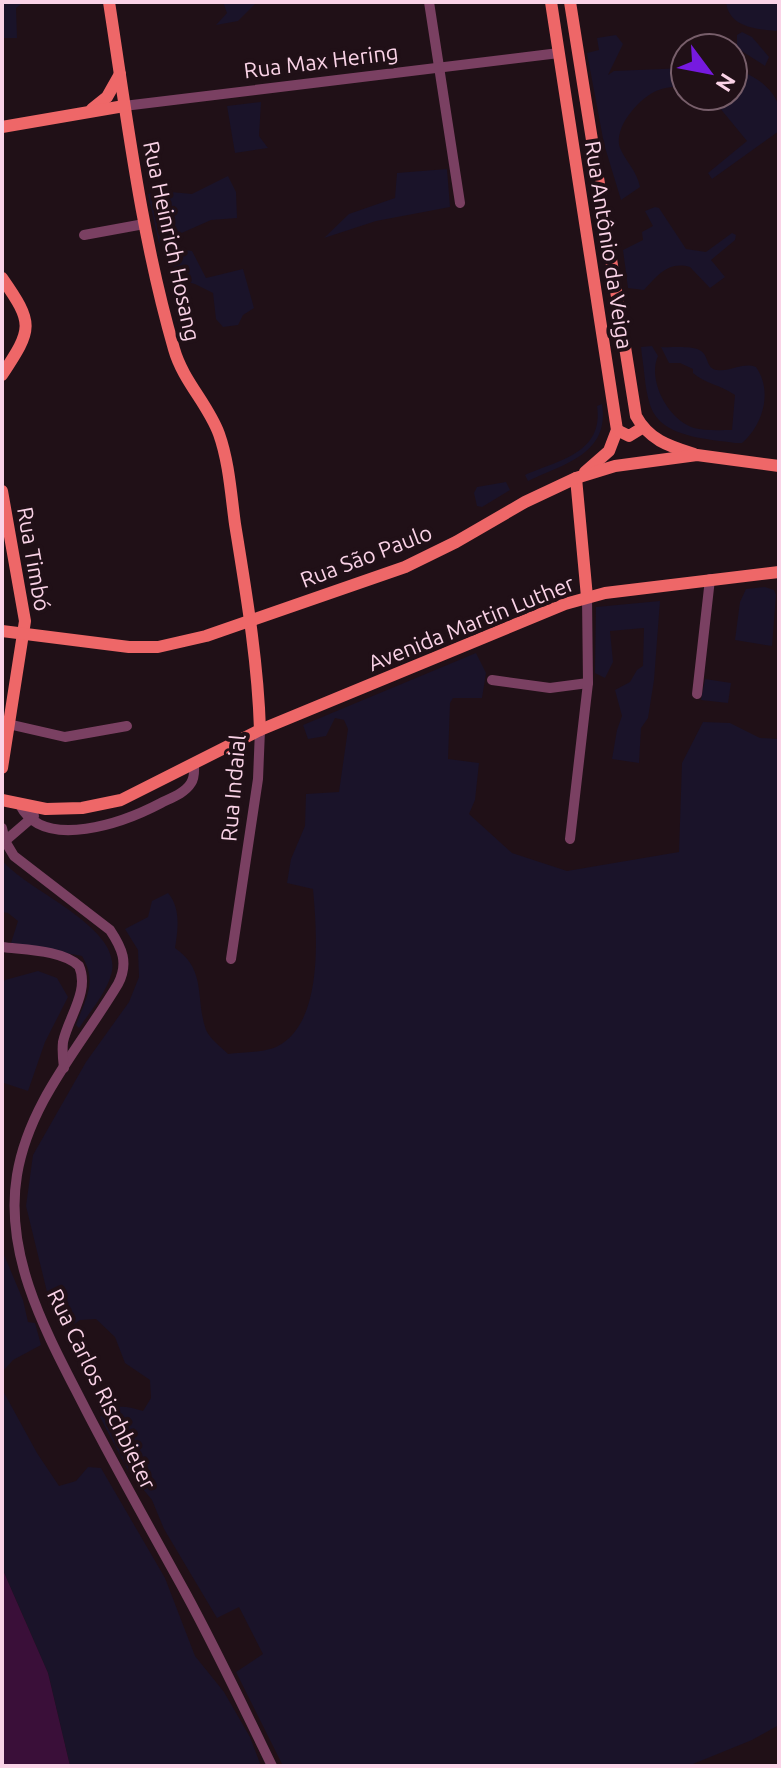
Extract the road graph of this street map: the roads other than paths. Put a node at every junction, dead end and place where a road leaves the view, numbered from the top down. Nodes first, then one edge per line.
1 (109, 2) edge
2 (429, 2) edge
3 (551, 2) edge
4 (570, 2) edge
5 (578, 50) junction
6 (559, 53) junction
7 (440, 67) junction
8 (120, 74) junction
9 (124, 106) junction
10 (89, 111) junction
11 (2, 127) edge
12 (460, 203) dead end
13 (144, 224) junction
14 (84, 235) dead end
15 (2, 278) edge
16 (2, 375) edge
17 (642, 428) junction
18 (617, 430) junction
19 (697, 455) junction
20 (779, 466) edge
21 (576, 478) junction
22 (2, 491) edge
23 (779, 572) edge
24 (710, 579) junction
25 (587, 597) junction
26 (248, 620) junction
27 (3, 631) edge
28 (25, 634) junction
29 (19, 662) junction
30 (492, 680) dead end
31 (588, 683) junction
32 (697, 694) dead end
33 (8, 724) junction
34 (127, 726) dead end
35 (260, 730) junction
36 (194, 765) junction
37 (2, 768) edge
38 (2, 800) edge
39 (20, 805) junction
40 (46, 809) junction
41 (29, 820) junction
42 (2, 828) edge
43 (570, 839) dead end
44 (5, 841) junction
45 (2, 947) edge
46 (231, 959) dead end
47 (64, 1068) junction
48 (272, 1766) edge

1 - 8 main road, Rua Heinrich Hosang
2 - 7 street
3 - 6 main road, Rua Antônio da Veiga
4 - 5 main road, Rua Antônio da Veiga
5 - 6 main road
5 - 17 main road, Rua Antônio da Veiga
6 - 7 street, Rua Max Hering
6 - 18 main road, Rua Antônio da Veiga
7 - 9 street, Rua Max Hering
7 - 12 street
8 - 9 main road, Rua Heinrich Hosang
8 - 10 main road
9 - 10 main road, Rua Max Hering
9 - 13 main road, Rua Heinrich Hosang
10 - 11 main road, Rua Max Hering
13 - 14 street
13 - 26 main road, Rua Heinrich Hosang
15 - 16 main road
17 - 18 main road
17 - 19 main road
18 - 21 main road
19 - 20 main road, Rua São Paulo
19 - 21 main road, Rua São Paulo
21 - 25 main road
21 - 26 main road, Rua São Paulo
22 - 28 main road, Rua Timbó
23 - 24 main road, Avenida Martin Luther
24 - 25 main road, Avenida Martin Luther
24 - 32 street
25 - 31 street
25 - 35 main road, Avenida Martin Luther
26 - 28 main road, Rua São Paulo
26 - 35 main road, Rua Indaial
27 - 28 main road, Rua São Paulo
27 - 29 main road
28 - 29 main road
29 - 33 main road
30 - 31 street
31 - 43 street
33 - 34 street
33 - 37 main road
35 - 36 main road, Avenida Martin Luther
35 - 46 street, Rua Indaial
36 - 40 main road, Avenida Martin Luther
36 - 41 street, Avenida Martin Luther
38 - 39 main road, Avenida Martin Luther
39 - 40 main road, Avenida Martin Luther
39 - 41 street
40 - 41 street
41 - 44 street
42 - 44 street
44 - 47 street, Rua Carlos Rischbieter
45 - 47 street
47 - 48 street, Rua Carlos Rischbieter

